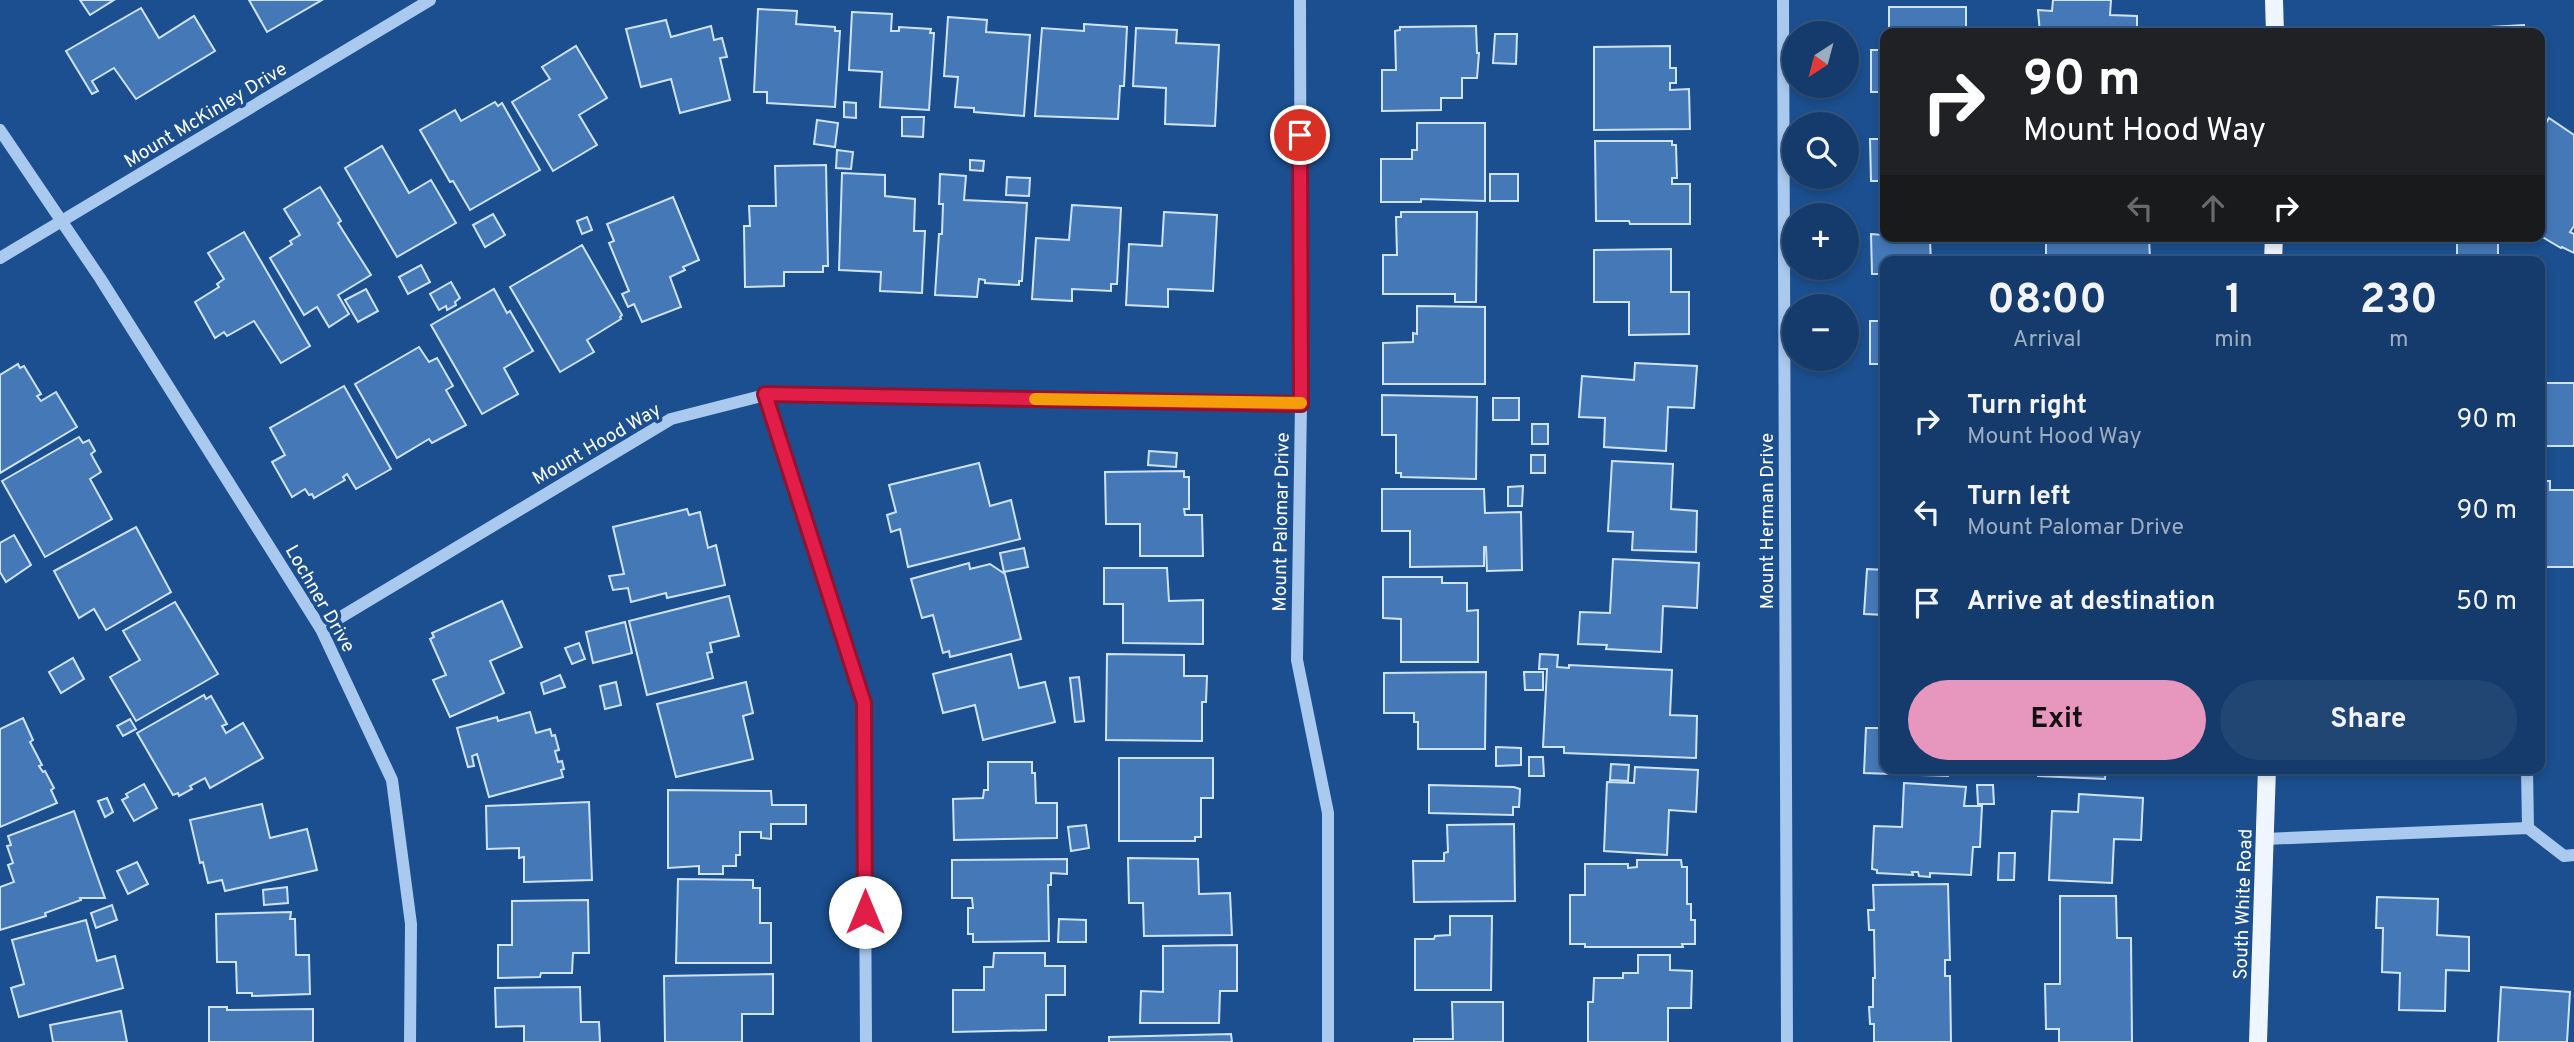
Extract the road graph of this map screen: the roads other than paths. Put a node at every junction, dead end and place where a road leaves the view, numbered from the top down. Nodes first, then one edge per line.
1 (430, 0) edge
2 (1300, 0) edge
3 (1783, 0) edge
4 (2274, 0) edge
5 (2275, 28) edge
6 (0, 130) edge
7 (61, 223) junction
8 (0, 258) edge
9 (765, 394) junction
10 (1301, 404) junction
11 (321, 629) junction
12 (2267, 774) edge
13 (2527, 774) edge
14 (2528, 828) junction
15 (2265, 839) junction
16 (2574, 855) edge
17 (410, 1042) edge
18 (866, 1042) edge
19 (1328, 1042) edge
20 (1787, 1042) edge
21 (2258, 1042) edge

1 - 7 street, Mount McKinley Drive
2 - 10 street, Mount Palomar Drive
3 - 20 street, Mount Herman Drive
4 - 5 main road
6 - 7 street, Lochner Drive
7 - 8 street, Mount McKinley Drive
7 - 11 street, Lochner Drive
9 - 10 street, Mount Hood Way
9 - 11 street, Mount Hood Way
9 - 18 street
10 - 19 street, Mount Palomar Drive
11 - 17 street, Lochner Drive
12 - 15 main road, South White Road
13 - 14 street
14 - 15 street
14 - 16 street
15 - 21 main road, South White Road

